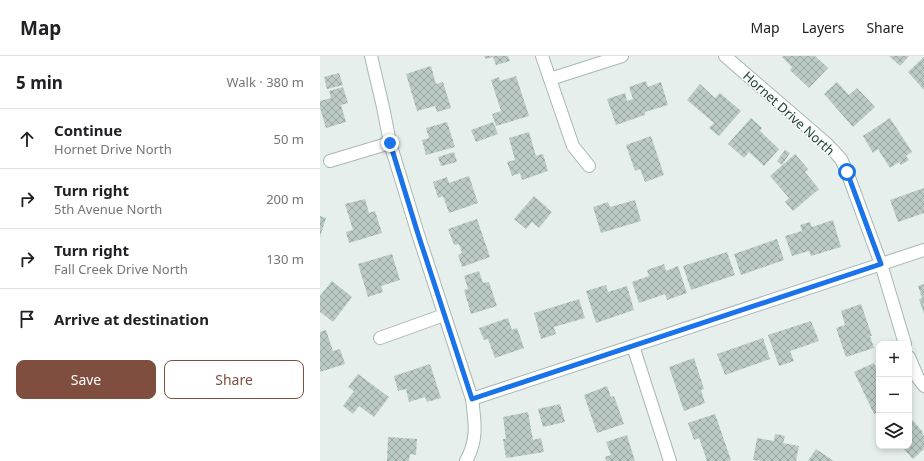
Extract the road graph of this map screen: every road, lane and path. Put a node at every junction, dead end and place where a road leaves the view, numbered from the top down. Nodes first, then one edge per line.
1 (371, 56) edge
2 (542, 56) edge
3 (622, 56) edge
4 (725, 56) edge
5 (550, 79) junction
6 (390, 143) junction
7 (330, 161) dead end
8 (589, 166) dead end
9 (924, 250) edge
10 (881, 264) junction
11 (444, 315) junction
12 (380, 338) dead end
13 (904, 341) edge
14 (633, 346) junction
15 (912, 364) edge
16 (924, 386) edge
17 (472, 399) junction
18 (466, 461) edge
19 (670, 461) edge

1 - 6 street
2 - 5 street
3 - 5 street
4 - 10 street, Hornet Drive North
5 - 8 street
6 - 7 street
6 - 11 street
9 - 10 street
10 - 13 street, Hornet Drive North
10 - 14 street
11 - 12 street
11 - 17 street
14 - 17 street
14 - 19 street
15 - 16 street
17 - 18 street

